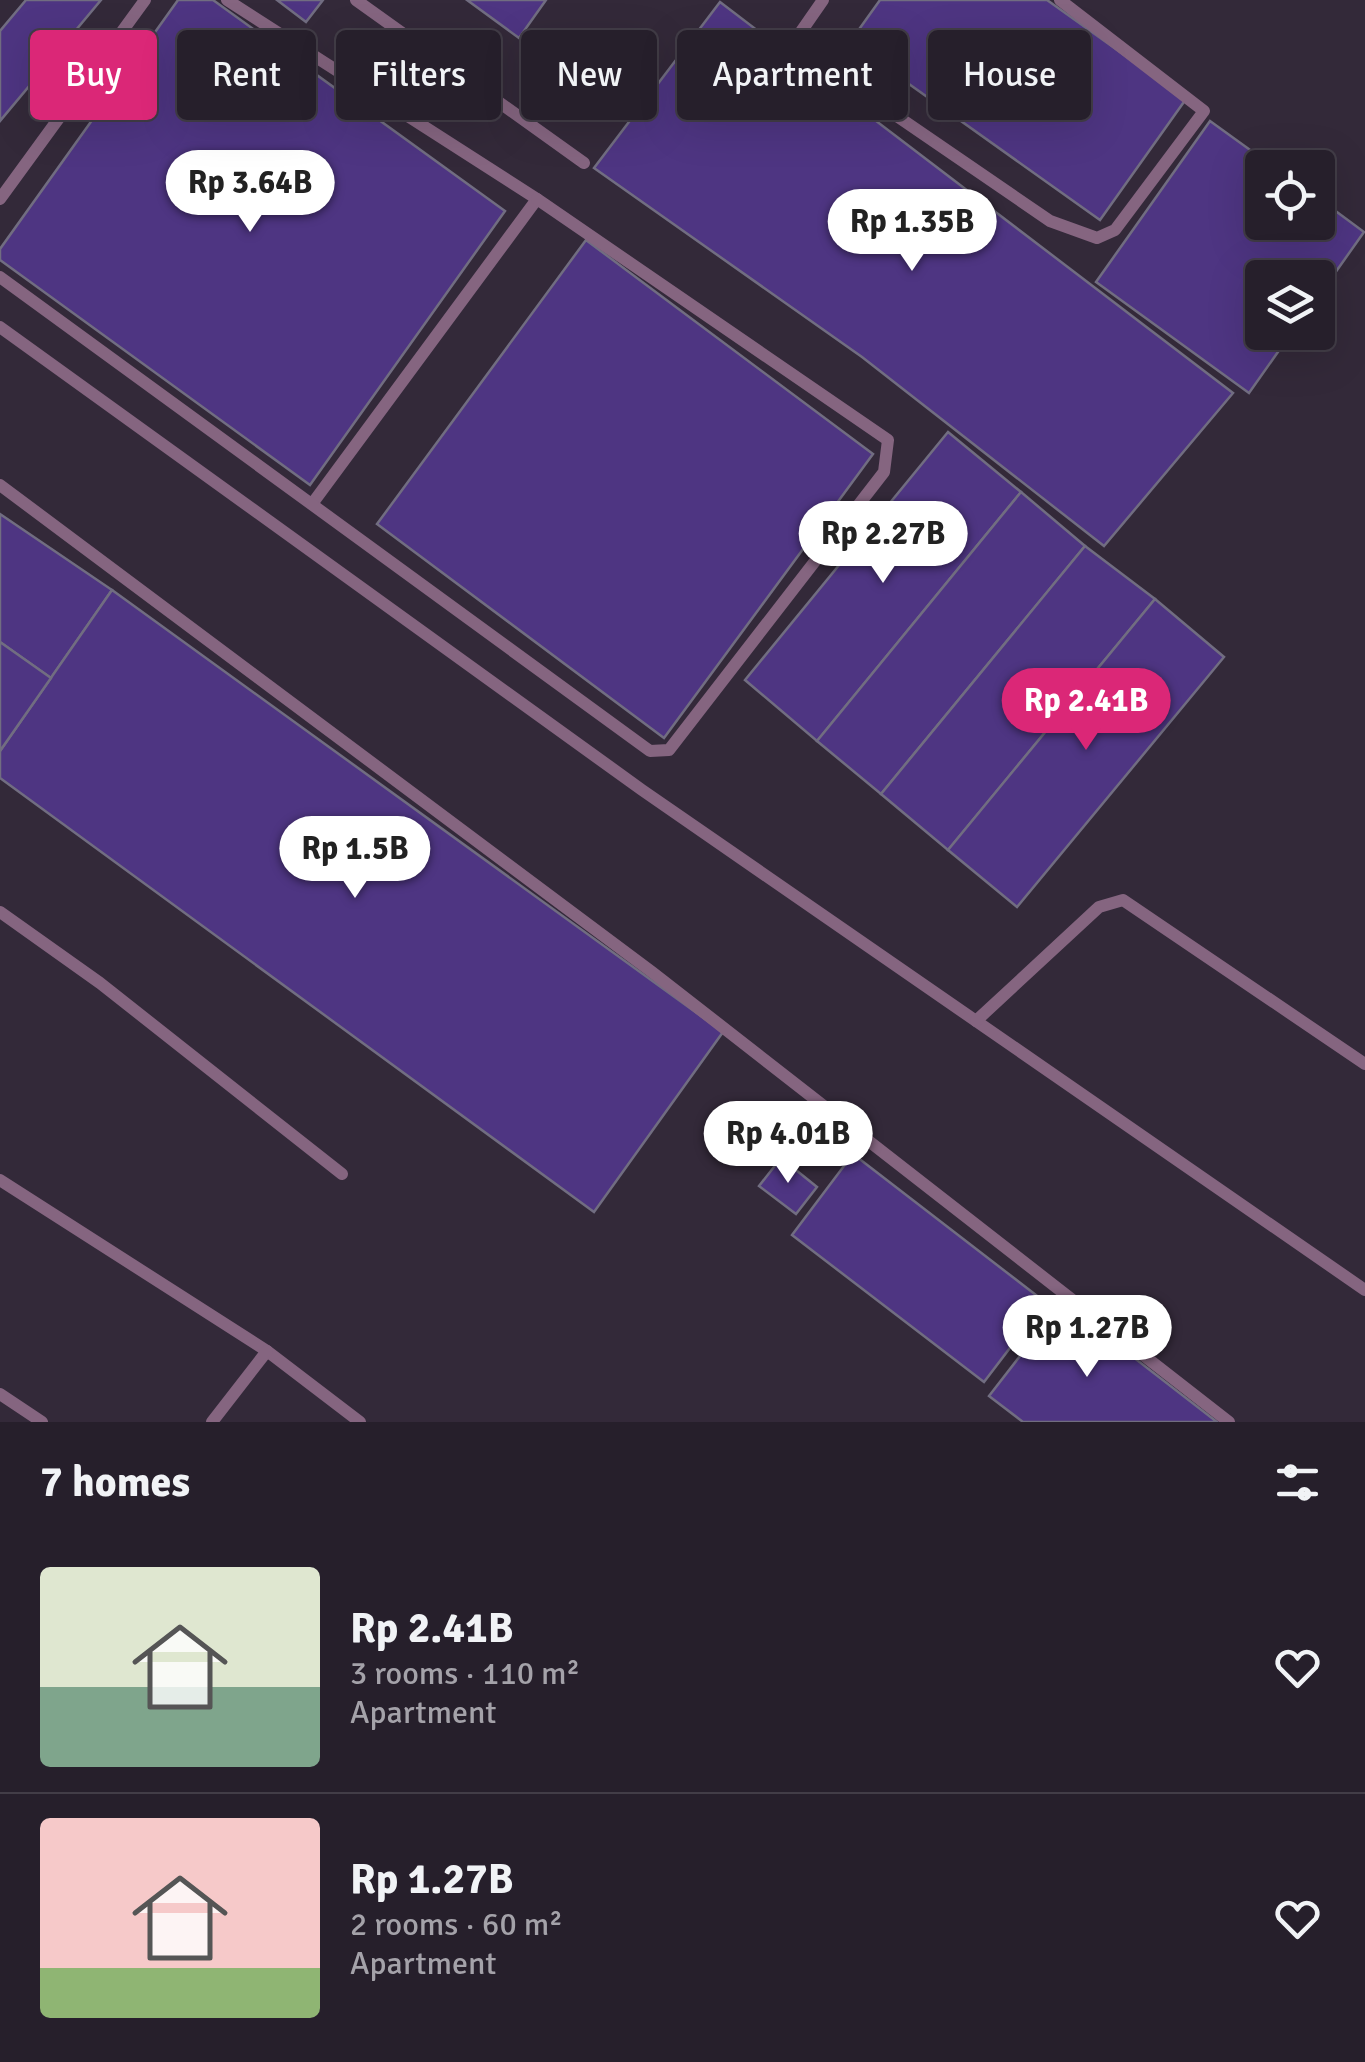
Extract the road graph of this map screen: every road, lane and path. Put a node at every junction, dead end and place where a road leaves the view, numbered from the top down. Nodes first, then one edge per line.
1 (145, 0) edge
2 (227, 0) edge
3 (356, 0) edge
4 (823, 0) edge
5 (1060, 0) edge
6 (584, 163) dead end
7 (537, 199) junction
8 (0, 200) edge
9 (0, 277) edge
10 (0, 327) edge
11 (0, 485) edge
12 (312, 504) junction
13 (0, 912) edge
14 (976, 1021) junction
15 (1365, 1064) edge
16 (342, 1174) dead end
17 (0, 1180) edge
18 (1365, 1290) edge
19 (267, 1351) junction
20 (0, 1394) edge
21 (42, 1422) edge
22 (212, 1422) edge
23 (360, 1422) edge
24 (1229, 1422) edge

1 - 8 lane
2 - 7 lane
3 - 6 lane
4 - 5 lane
7 - 12 lane
7 - 12 lane
9 - 12 lane
10 - 14 lane
11 - 24 lane
13 - 16 lane
14 - 15 lane
14 - 18 lane
17 - 19 lane
19 - 22 lane
19 - 23 lane
20 - 21 lane

